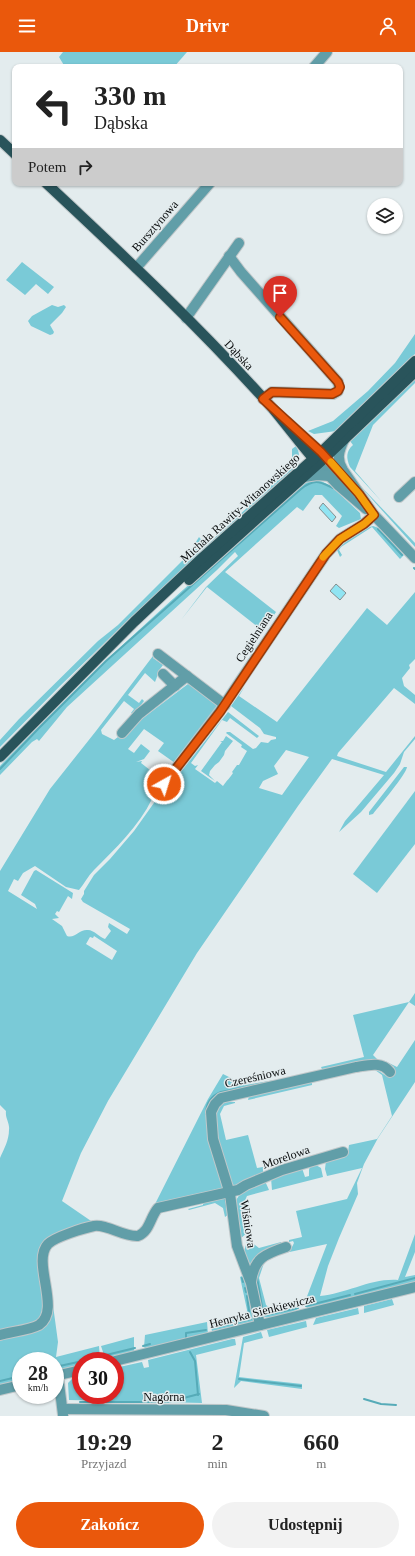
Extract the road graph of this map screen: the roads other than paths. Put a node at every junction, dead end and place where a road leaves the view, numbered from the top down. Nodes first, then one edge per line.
1 (327, 52) edge
2 (317, 64) edge
3 (0, 140) edge
4 (12, 151) edge
5 (49, 186) edge
6 (207, 186) edge
7 (239, 243) dead end
8 (229, 256) junction
9 (136, 268) junction
10 (186, 318) junction
11 (415, 362) edge
12 (415, 372) edge
13 (263, 399) junction
14 (273, 410) junction
15 (344, 440) junction
16 (298, 442) junction
17 (320, 458) junction
18 (301, 475) junction
19 (329, 476) junction
20 (415, 482) edge
21 (359, 494) junction
22 (399, 498) dead end
23 (374, 515) junction
24 (415, 558) edge
25 (158, 654) dead end
26 (163, 674) dead end
27 (187, 676) junction
28 (175, 686) junction
29 (225, 705) junction
30 (122, 733) dead end
31 (0, 757) edge
32 (164, 784) dead end
33 (390, 1072) dead end
34 (343, 1152) dead end
35 (234, 1191) junction
36 (286, 1247) dead end
37 (251, 1284) junction
38 (415, 1286) edge
39 (260, 1325) junction
40 (0, 1335) edge
41 (124, 1359) edge
42 (12, 1387) edge
43 (0, 1390) edge
44 (63, 1413) edge
45 (264, 1416) edge

1 - 2 street
3 - 4 main road
5 - 9 main road, Dąbska
6 - 9 street, Bursztynowa
7 - 8 street
8 - 10 street
8 - 13 street
9 - 10 main road, Dąbska
10 - 13 main road, Dąbska
11 - 17 main road, Michała Rawity-Witanowskiego
12 - 15 main road, Michała Rawity-Witanowskiego
13 - 14 main road, Dąbska
14 - 16 main road, Dąbska
14 - 17 main road, Dąbska
15 - 17 main road, Michała Rawity-Witanowskiego
15 - 21 street, Dąbska
16 - 17 main road, Dąbska
16 - 18 main road, Dąbska
17 - 18 main road, Michała Rawity-Witanowskiego
17 - 19 street, Dąbska
17 - 21 street, Dąbska
18 - 19 street
18 - 31 main road, Michała Rawity-Witanowskiego
19 - 23 street, Dąbska
20 - 22 street
21 - 23 street, Dąbska
23 - 24 street, Dąbska
23 - 29 street, Cegielniana
25 - 27 street
26 - 28 street
27 - 28 street
27 - 29 street
28 - 30 street
29 - 32 street, Cegielniana
33 - 35 street, Czereśniowa
34 - 35 street, Morelowa
35 - 37 street, Wiśniowa
35 - 40 street, Morelowa
36 - 37 street, Wiśniowa
37 - 39 street, Wiśniowa
38 - 39 street, Henryka Sienkiewicza
39 - 41 street, Henryka Sienkiewicza
42 - 43 street
44 - 45 street, Nagórna

